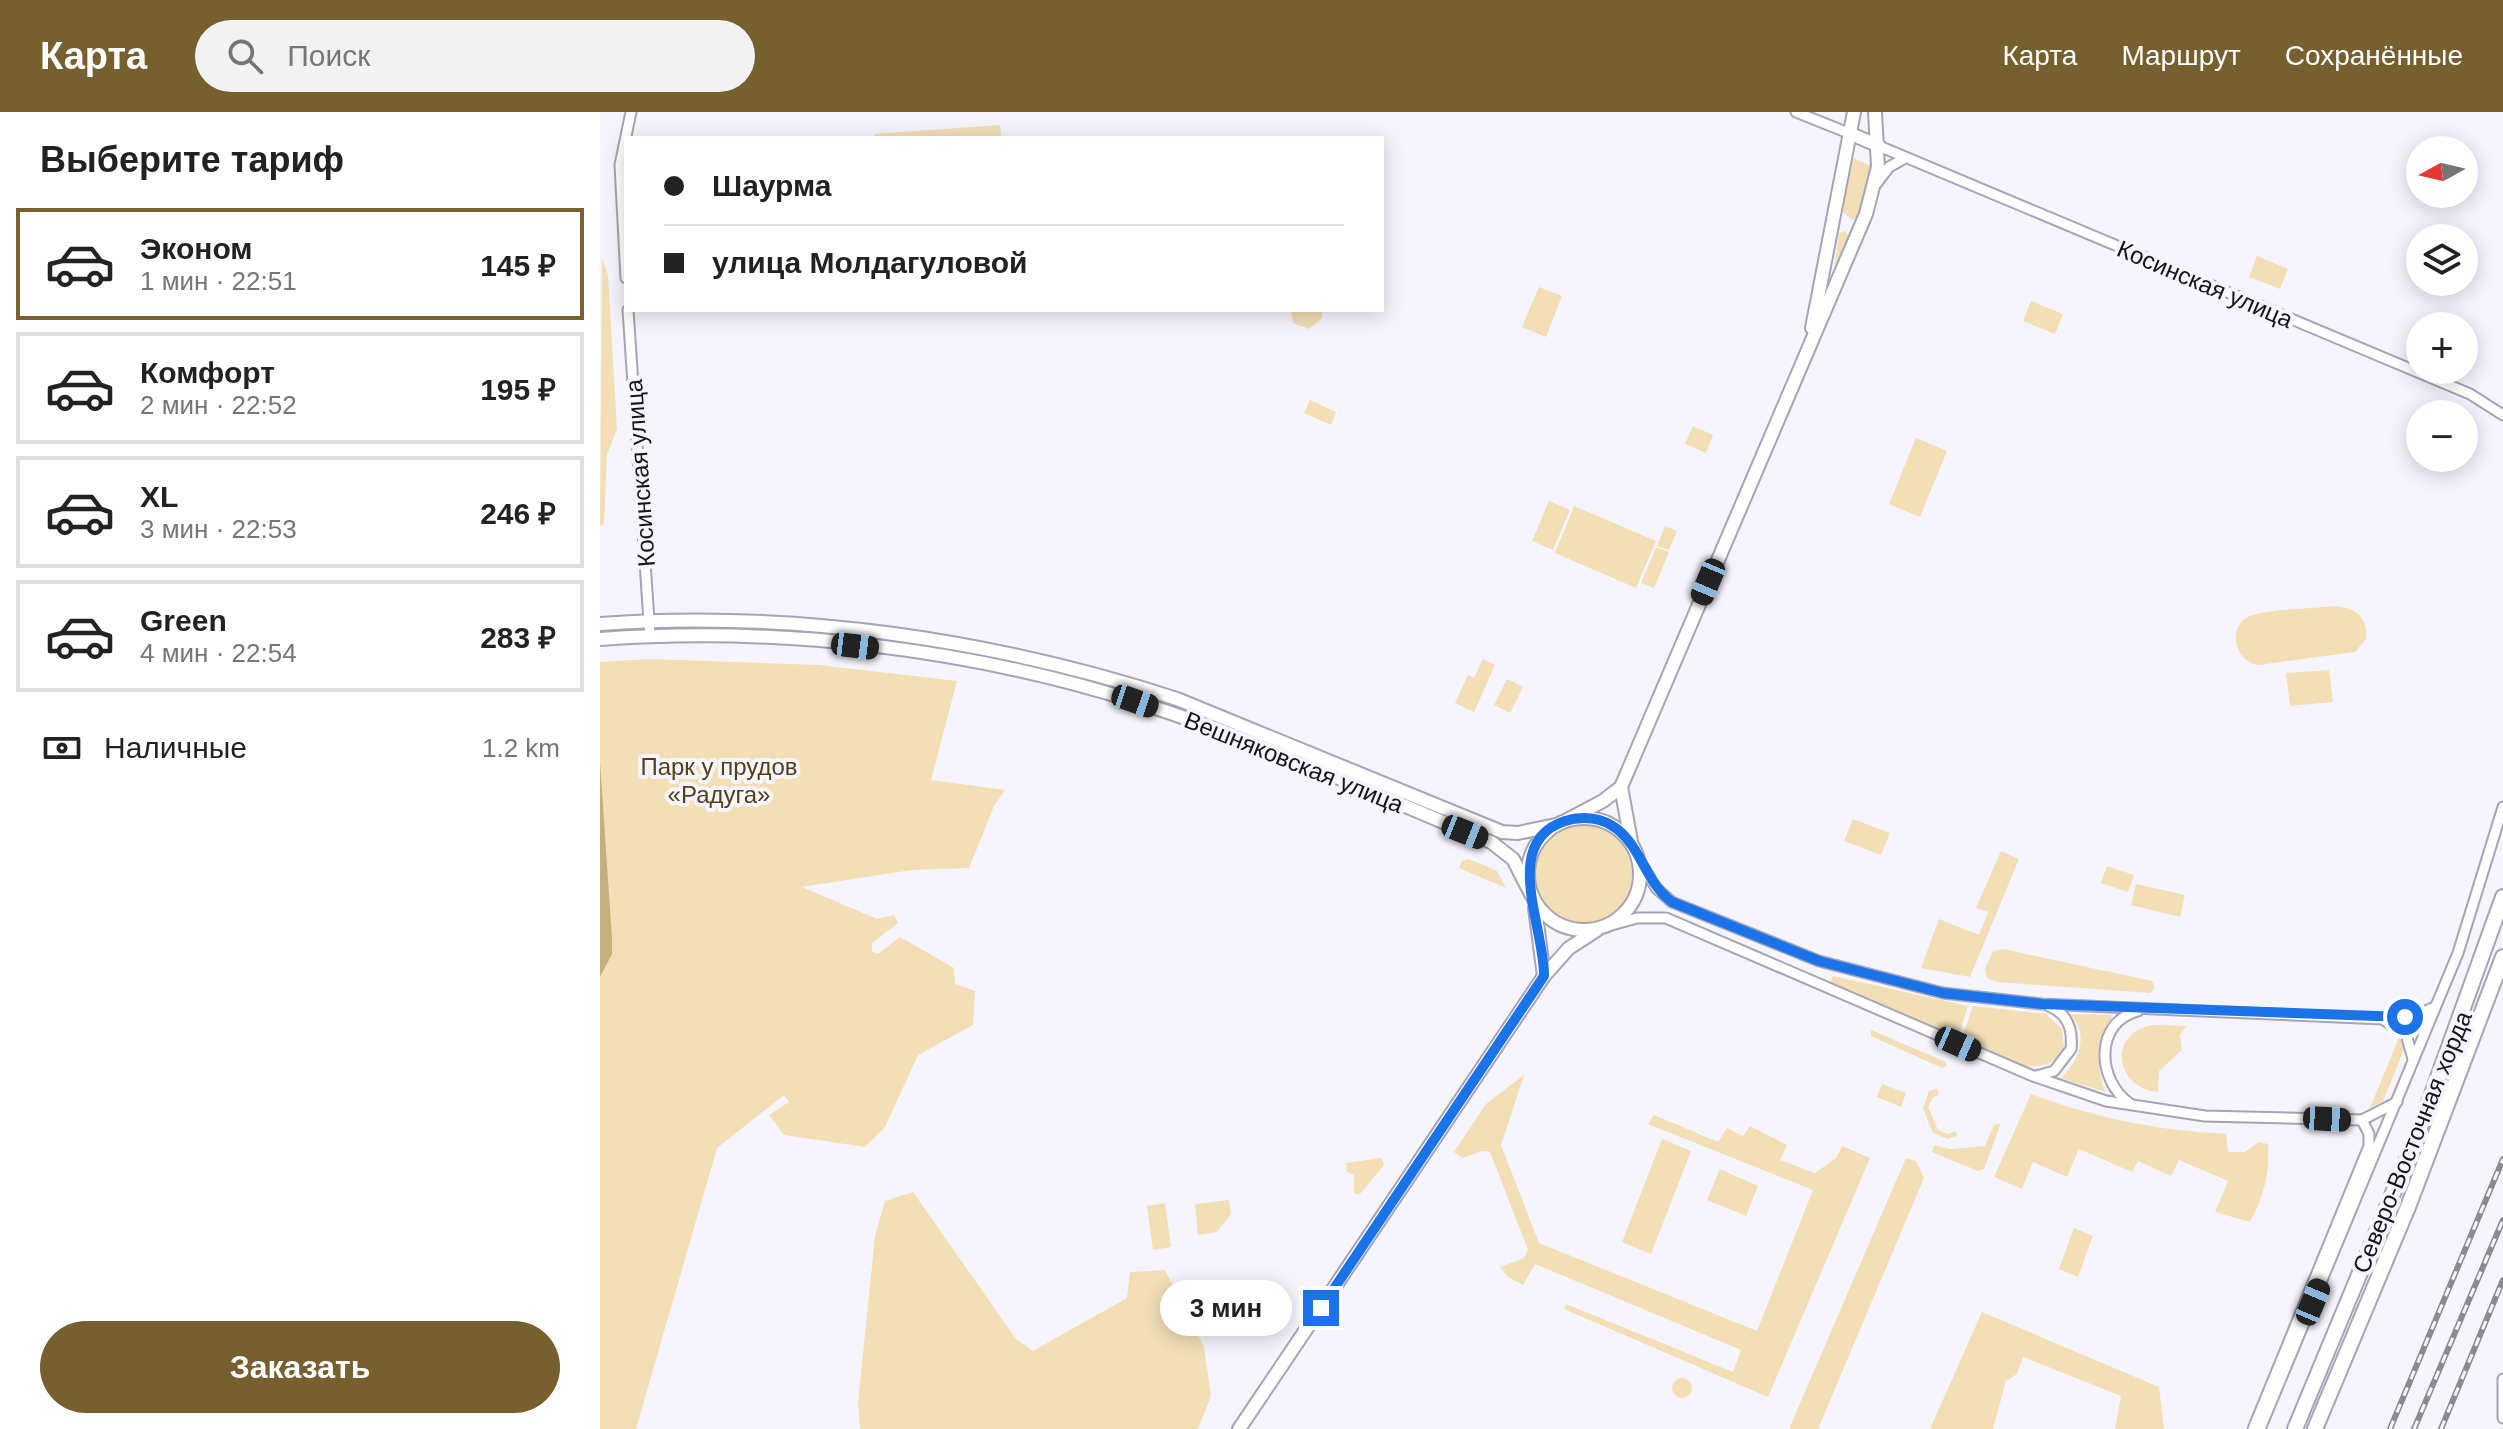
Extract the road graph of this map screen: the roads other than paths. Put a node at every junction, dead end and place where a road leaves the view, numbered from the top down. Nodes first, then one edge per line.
1 (631, 112) edge
2 (1796, 112) edge
3 (1853, 114) edge
4 (1877, 116) edge
5 (1851, 134) junction
6 (626, 136) edge
7 (624, 146) edge
8 (1879, 146) junction
9 (1905, 158) junction
10 (1875, 186) junction
11 (624, 240) edge
12 (1823, 275) junction
13 (1839, 281) junction
14 (628, 312) edge
15 (1808, 342) junction
16 (2503, 415) edge
17 (649, 621) junction
18 (703, 621) junction
19 (600, 624) edge
20 (650, 636) junction
21 (703, 636) junction
22 (600, 639) edge
23 (1186, 702) junction
24 (1180, 716) junction
25 (1252, 728) junction
26 (1246, 741) junction
27 (1621, 787) junction
28 (2503, 807) edge
29 (1561, 822) junction
30 (1634, 850) junction
31 (2503, 897) edge
32 (1533, 898) junction
33 (1602, 928) junction
34 (2503, 957) edge
35 (1544, 976) junction
36 (2042, 1004) junction
37 (2435, 1007) junction
38 (2161, 1009) junction
39 (2383, 1019) junction
40 (2413, 1059) junction
41 (2033, 1076) junction
42 (2397, 1102) junction
43 (2134, 1107) junction
44 (2362, 1120) junction
45 (2503, 1379) edge
46 (2503, 1418) edge
47 (1239, 1429) edge
48 (2253, 1429) edge
49 (2260, 1429) edge
50 (2295, 1429) edge
51 (2315, 1429) edge

1 - 6 street
2 - 5 street, Косинская улица
3 - 5 main road
4 - 8 main road
5 - 8 main road, Косинская улица
5 - 12 main road
7 - 11 street
8 - 9 street, Косинская улица
8 - 10 main road
9 - 10 street
9 - 16 street, Косинская улица
10 - 13 main road
12 - 13 main road
12 - 15 main road
13 - 15 main road
14 - 17 street, Косинская улица
15 - 27 main road
17 - 18 main road, Вешняковская улица
17 - 19 main road, Вешняковская улица
17 - 20 street, Косинская улица
18 - 21 street
18 - 23 main road, Вешняковская улица
20 - 21 main road, Вешняковская улица
20 - 22 main road, Вешняковская улица
21 - 24 main road, Вешняковская улица
23 - 24 street
23 - 25 main road, Вешняковская улица
24 - 26 main road, Вешняковская улица
25 - 26 street
25 - 29 main road, Вешняковская улица
26 - 32 main road, Вешняковская улица
27 - 29 main road
27 - 30 main road
28 - 37 street
29 - 30 main road
29 - 32 main road
30 - 33 main road
30 - 36 street
31 - 50 main road, Северо-Восточная хорда
32 - 33 main road
32 - 35 main road
33 - 35 main road
33 - 41 street
34 - 51 main road, Северо-Восточная хорда
35 - 47 main road
36 - 38 street
36 - 41 street
37 - 39 street
37 - 40 street
38 - 39 street
38 - 43 street
39 - 40 street
40 - 42 street
41 - 43 street
42 - 44 street
42 - 49 street
43 - 44 street
44 - 48 street
45 - 46 street

